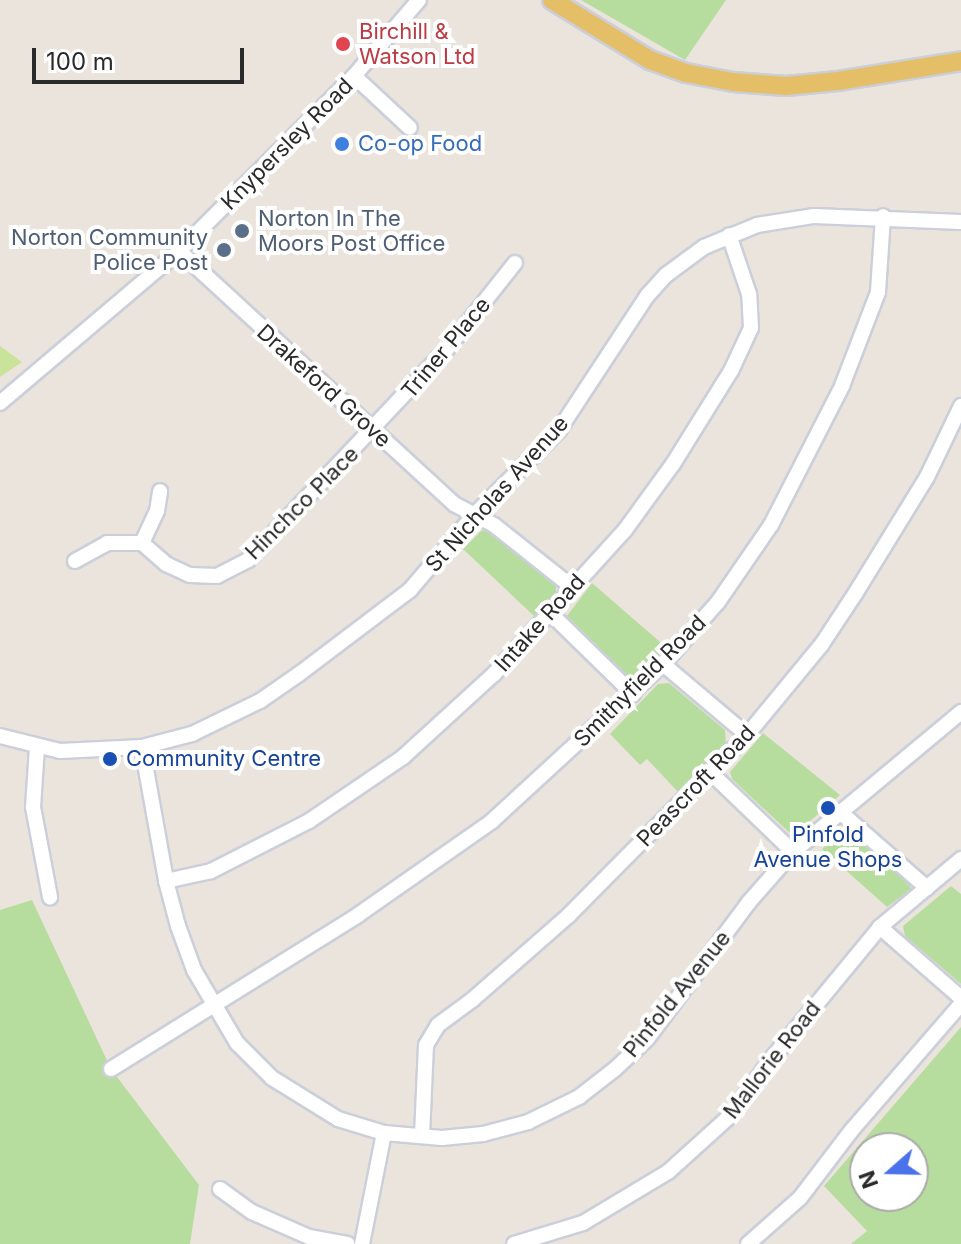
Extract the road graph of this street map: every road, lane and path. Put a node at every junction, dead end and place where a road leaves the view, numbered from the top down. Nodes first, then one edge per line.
1 (419, 0) edge
2 (552, 0) edge
3 (961, 61) edge
4 (354, 76) junction
5 (410, 128) dead end
6 (883, 216) junction
7 (961, 222) edge
8 (729, 235) junction
9 (179, 251) junction
10 (515, 263) dead end
11 (0, 403) edge
12 (961, 406) edge
13 (374, 431) junction
14 (160, 491) dead end
15 (474, 515) junction
16 (142, 543) junction
17 (75, 561) dead end
18 (572, 587) junction
19 (550, 613) junction
20 (663, 664) junction
21 (633, 694) junction
22 (961, 712) edge
23 (747, 735) junction
24 (0, 736) edge
25 (37, 747) junction
26 (142, 747) junction
27 (711, 773) junction
28 (839, 811) junction
29 (793, 852) junction
30 (961, 859) edge
31 (166, 881) junction
32 (927, 888) junction
33 (50, 897) dead end
34 (880, 927) junction
35 (961, 1001) edge
36 (214, 1007) junction
37 (111, 1069) dead end
38 (384, 1133) junction
39 (422, 1136) junction
40 (220, 1189) dead end
41 (347, 1244) edge
42 (362, 1244) edge
43 (514, 1244) edge
44 (748, 1244) edge

1 - 4 street, Knypersley Road
2 - 3 main road
4 - 5 street
4 - 9 street, Knypersley Road
6 - 7 street, St Nicholas Avenue
6 - 8 street, St Nicholas Avenue
6 - 20 street, Smithyfield Road
8 - 15 street, St Nicholas Avenue
8 - 18 street, Intake Road
9 - 11 street, Knypersley Road
9 - 13 street, Drakeford Grove
10 - 13 street, Triner Place
12 - 23 street, Peascroft Road
13 - 15 street, Drakeford Grove
13 - 16 street, Hinchco Place
14 - 16 street
15 - 18 street, Drakeford Grove
15 - 26 street, St Nicholas Avenue
16 - 17 street
18 - 19 street, Intake Road
19 - 21 street
19 - 31 street, Intake Road
20 - 21 street, Smithyfield Road
20 - 23 street
21 - 36 street, Smithyfield Road
22 - 28 street, Pinfold Avenue
23 - 27 street, Peascroft Road
24 - 25 street, St Nicholas Avenue
25 - 26 street, St Nicholas Avenue
25 - 33 street
26 - 31 street, Pinfold Avenue
27 - 29 street
27 - 39 street, Peascroft Road
28 - 29 street, Pinfold Avenue
28 - 32 street
29 - 39 street, Pinfold Avenue
30 - 32 street, Mallorie Road
31 - 36 street, Pinfold Avenue
32 - 34 street, Mallorie Road
34 - 35 street
34 - 43 street, Mallorie Road
35 - 44 street
36 - 37 street, Smithyfield Road
36 - 38 street, Pinfold Avenue
38 - 39 street, Pinfold Avenue
38 - 42 street
40 - 41 street

